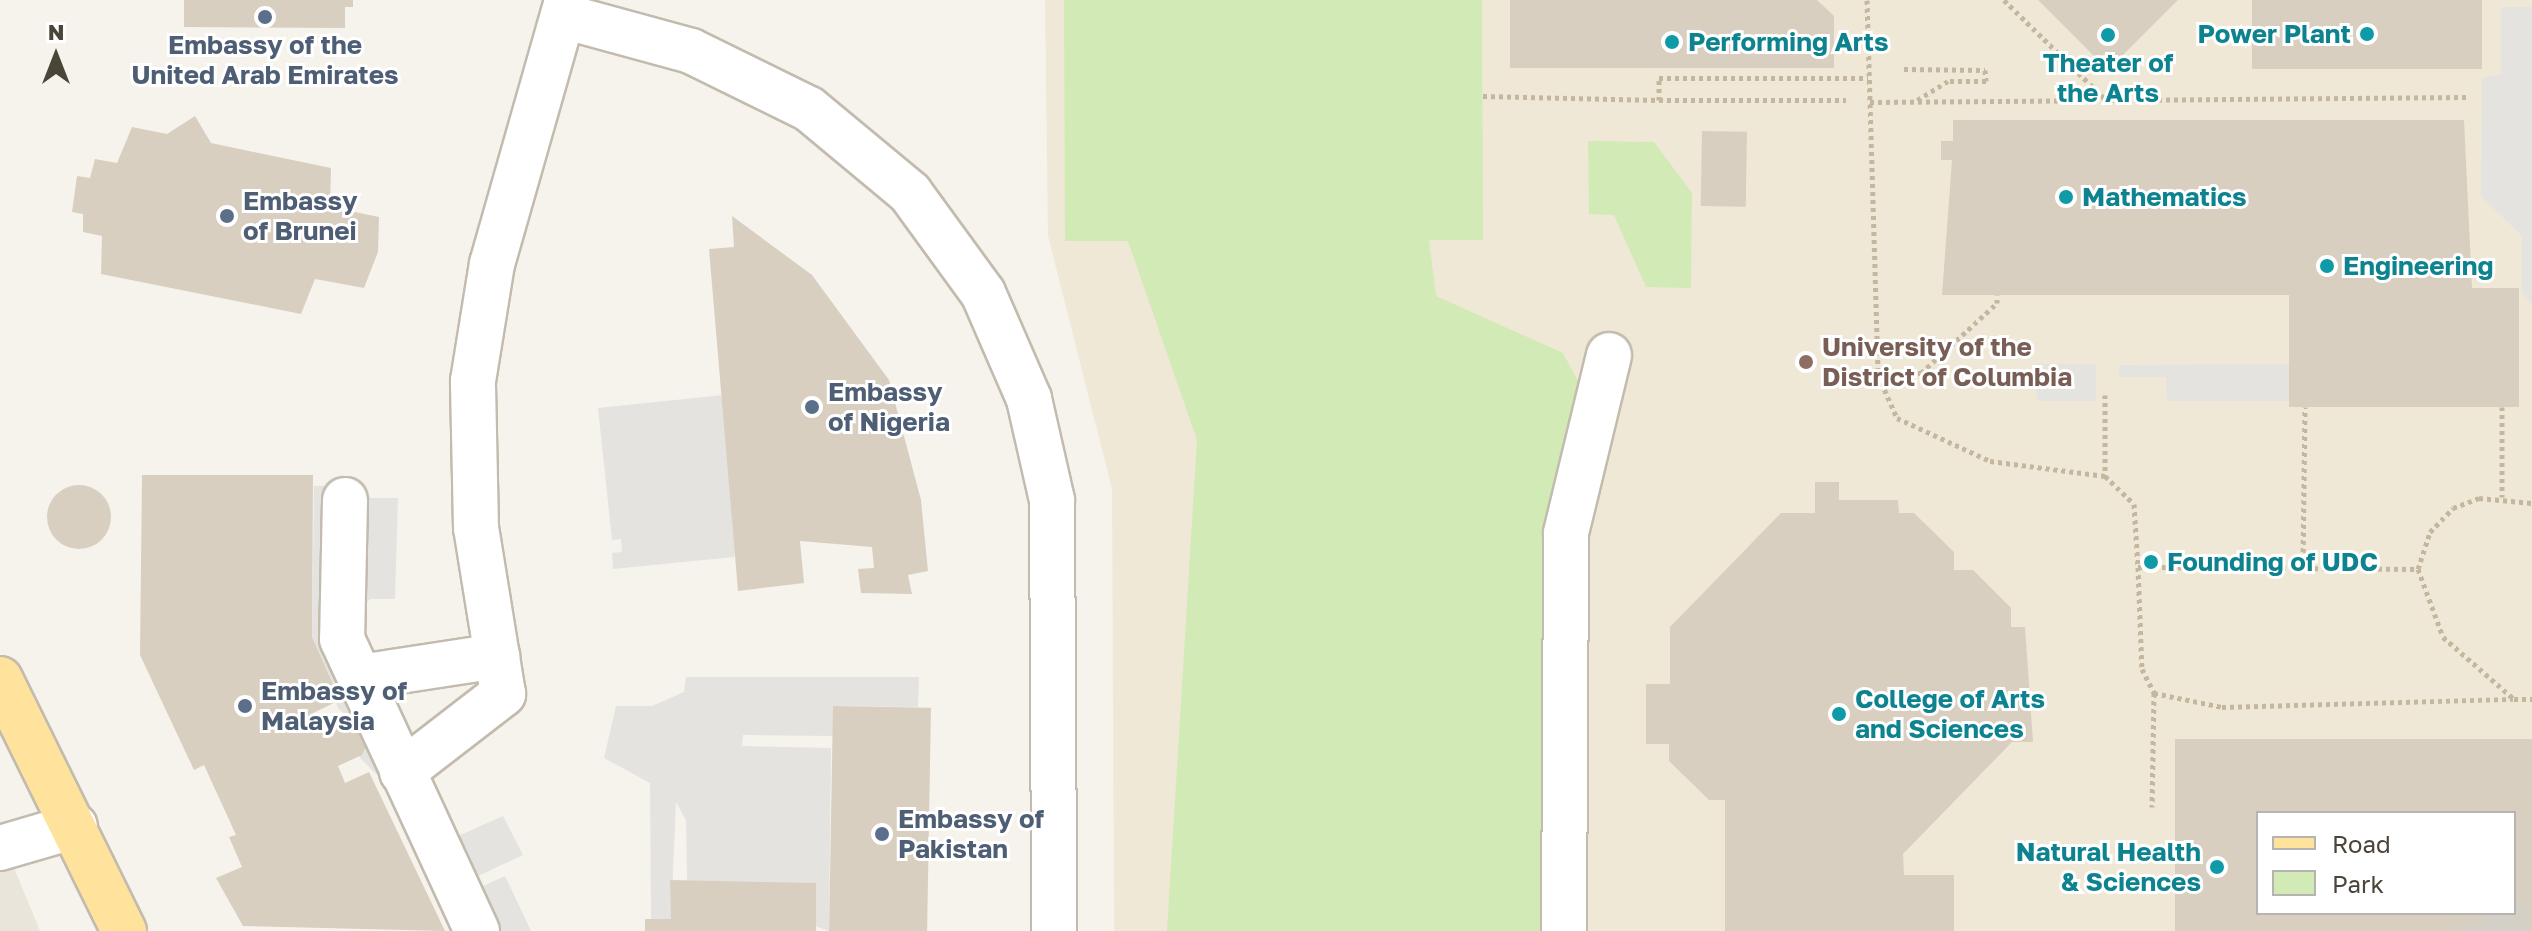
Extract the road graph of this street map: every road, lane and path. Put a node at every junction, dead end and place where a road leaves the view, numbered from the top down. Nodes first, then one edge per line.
1 (1867, 0) edge
2 (2004, 0) edge
3 (565, 8) edge
4 (1904, 69) dead end
5 (1868, 78) junction
6 (1483, 96) dead end
7 (2470, 97) dead end
8 (1659, 100) junction
9 (1846, 100) dead end
10 (2105, 100) junction
11 (1870, 102) junction
12 (1915, 102) junction
13 (1997, 295) dead end
14 (1609, 355) dead end
15 (1878, 375) junction
16 (2105, 395) dead end
17 (2305, 407) dead end
18 (2502, 407) dead end
19 (2105, 476) junction
20 (2502, 497) junction
21 (345, 500) dead end
22 (2532, 503) edge
23 (2138, 567) junction
24 (2303, 568) junction
25 (2418, 569) junction
26 (500, 675) junction
27 (360, 677) junction
28 (0, 679) edge
29 (2154, 693) junction
30 (2514, 699) junction
31 (2532, 699) edge
32 (402, 772) junction
33 (2152, 807) dead end
34 (75, 826) junction
35 (0, 848) edge
36 (124, 931) edge
37 (477, 931) edge
38 (1054, 931) edge
39 (1564, 931) edge

1 - 5 path
2 - 10 path
3 - 26 street
3 - 38 street
4 - 12 path
5 - 8 path
5 - 11 path
6 - 8 path
7 - 10 path
8 - 9 path
10 - 12 path
11 - 12 path
11 - 15 path
13 - 15 path
14 - 39 street
15 - 19 path
16 - 19 path
17 - 24 path
18 - 20 path
19 - 23 path
20 - 22 path
20 - 25 path
21 - 27 street
23 - 24 path
23 - 29 path
24 - 25 path
25 - 30 path
26 - 27 street
26 - 32 street
27 - 32 street
28 - 34 main road
29 - 30 path
29 - 33 path
30 - 31 path
32 - 37 street
34 - 35 street
34 - 36 main road

